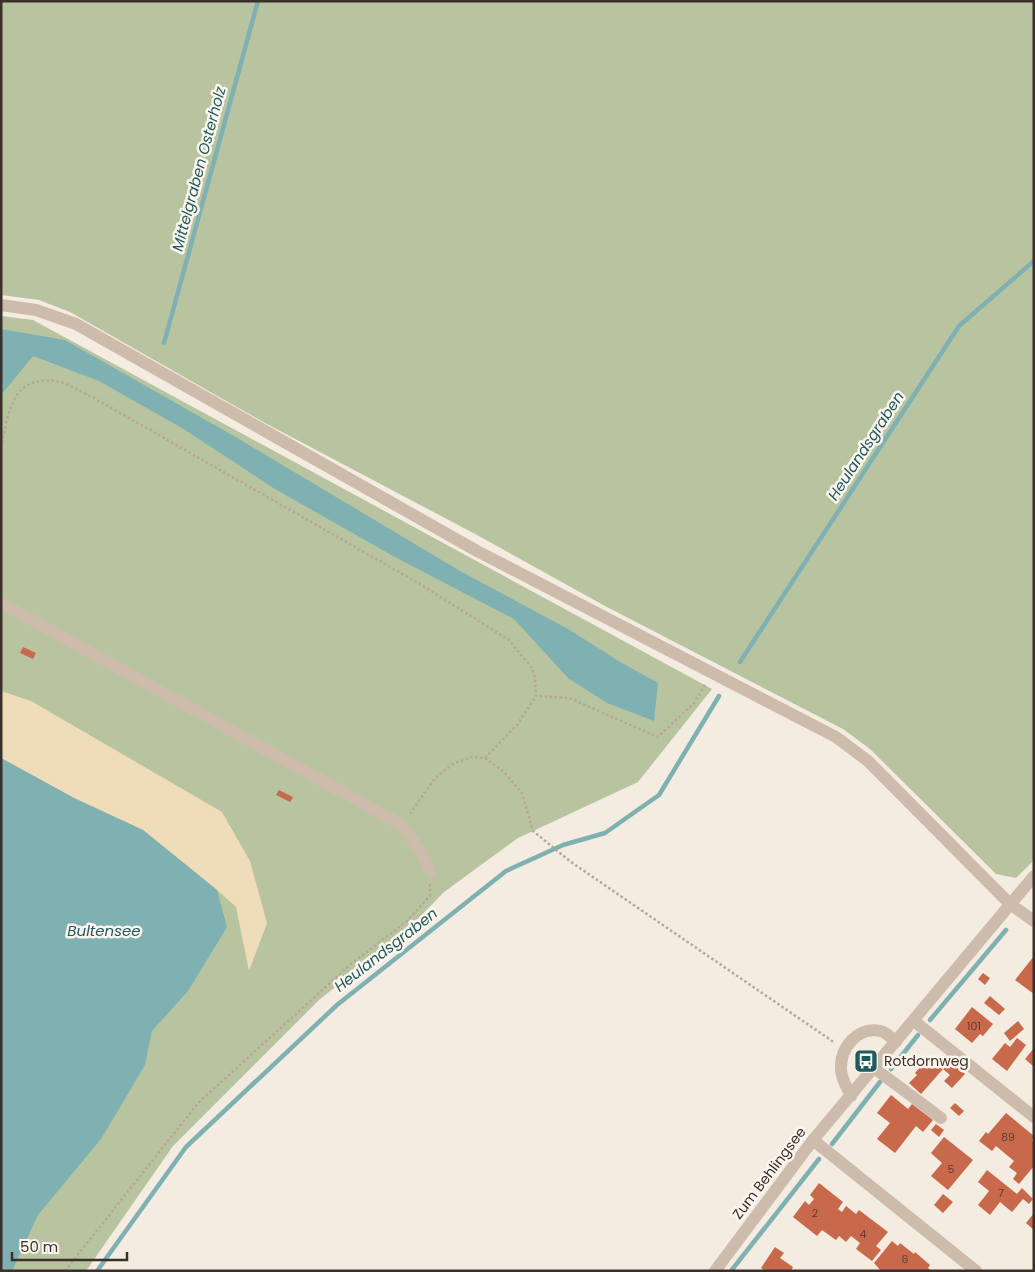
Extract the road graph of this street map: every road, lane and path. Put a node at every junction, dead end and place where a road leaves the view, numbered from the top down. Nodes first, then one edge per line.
1 (1, 305) edge
2 (1, 448) edge
3 (1, 603) edge
4 (712, 672) junction
5 (536, 696) junction
6 (485, 758) junction
7 (402, 825) junction
8 (430, 871) joint
9 (1034, 876) edge
10 (1010, 904) junction
11 (1034, 921) edge
12 (914, 1020) junction
13 (896, 1042) junction
14 (845, 1050) junction
15 (874, 1068) junction
16 (851, 1096) junction
17 (1034, 1117) edge
18 (941, 1118) dead end
19 (812, 1140) junction
20 (66, 1271) edge
21 (715, 1271) edge
22 (976, 1271) edge

1 - 4 street
2 - 5 path
3 - 7 street
4 - 5 path
4 - 10 street
5 - 6 path
6 - 7 path
6 - 14 path
7 - 8 street
8 - 20 path
9 - 10 street, Zum Behlingsee
10 - 11 street
10 - 12 street, Zum Behlingsee
12 - 13 street, Zum Behlingsee
12 - 17 street
13 - 14 street
13 - 15 street, Zum Behlingsee
14 - 16 street
15 - 16 street, Zum Behlingsee
15 - 18 street
16 - 19 street, Zum Behlingsee
19 - 21 street, Zum Behlingsee
19 - 22 street

